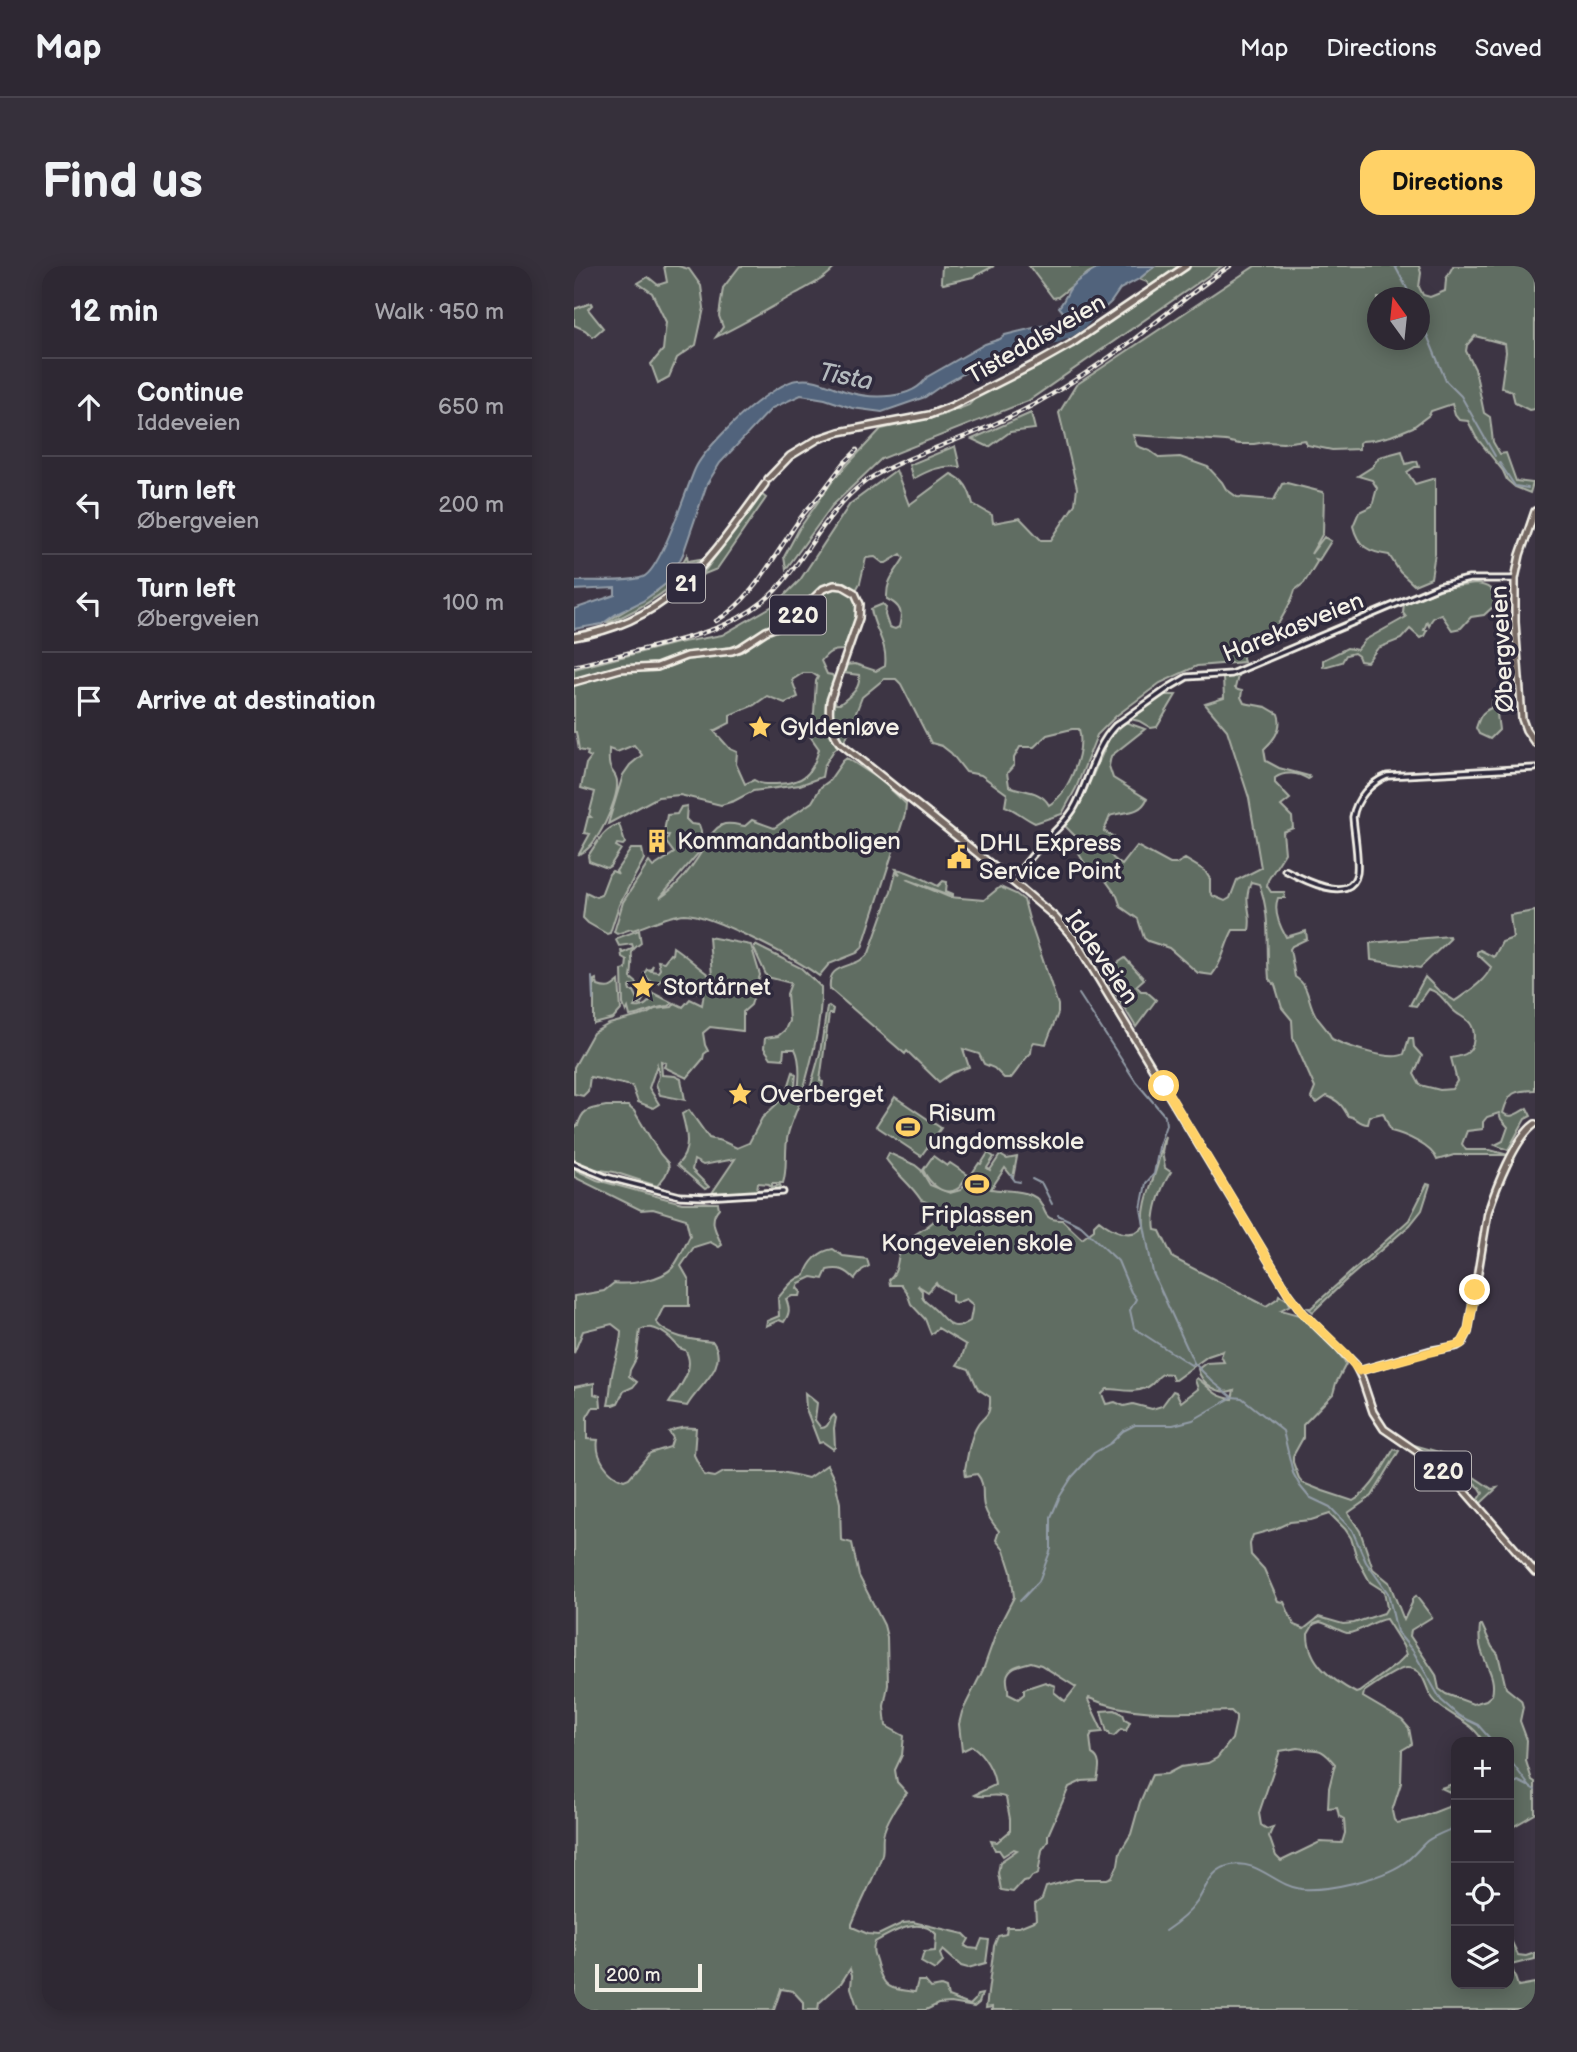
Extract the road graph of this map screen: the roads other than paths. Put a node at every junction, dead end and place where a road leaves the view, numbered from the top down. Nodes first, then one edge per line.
1 (1186, 266) edge
2 (1535, 511) edge
3 (1515, 579) junction
4 (574, 637) edge
5 (574, 682) edge
6 (1535, 743) edge
7 (1535, 768) edge
8 (1285, 870) dead end
9 (1012, 881) junction
10 (1535, 1124) edge
11 (574, 1164) edge
12 (783, 1192) dead end
13 (1359, 1371) junction
14 (1535, 1572) edge

1 - 4 main road, Tistedalsveien / 21
2 - 3 main road, Øbergveien
3 - 6 main road, Øbergveien
3 - 9 street, Harekasveien
5 - 9 main road, Iddeveien / 220
7 - 8 street
9 - 13 main road, Iddeveien / 220
10 - 13 main road
11 - 12 street
13 - 14 main road, Iddeveien / 220

